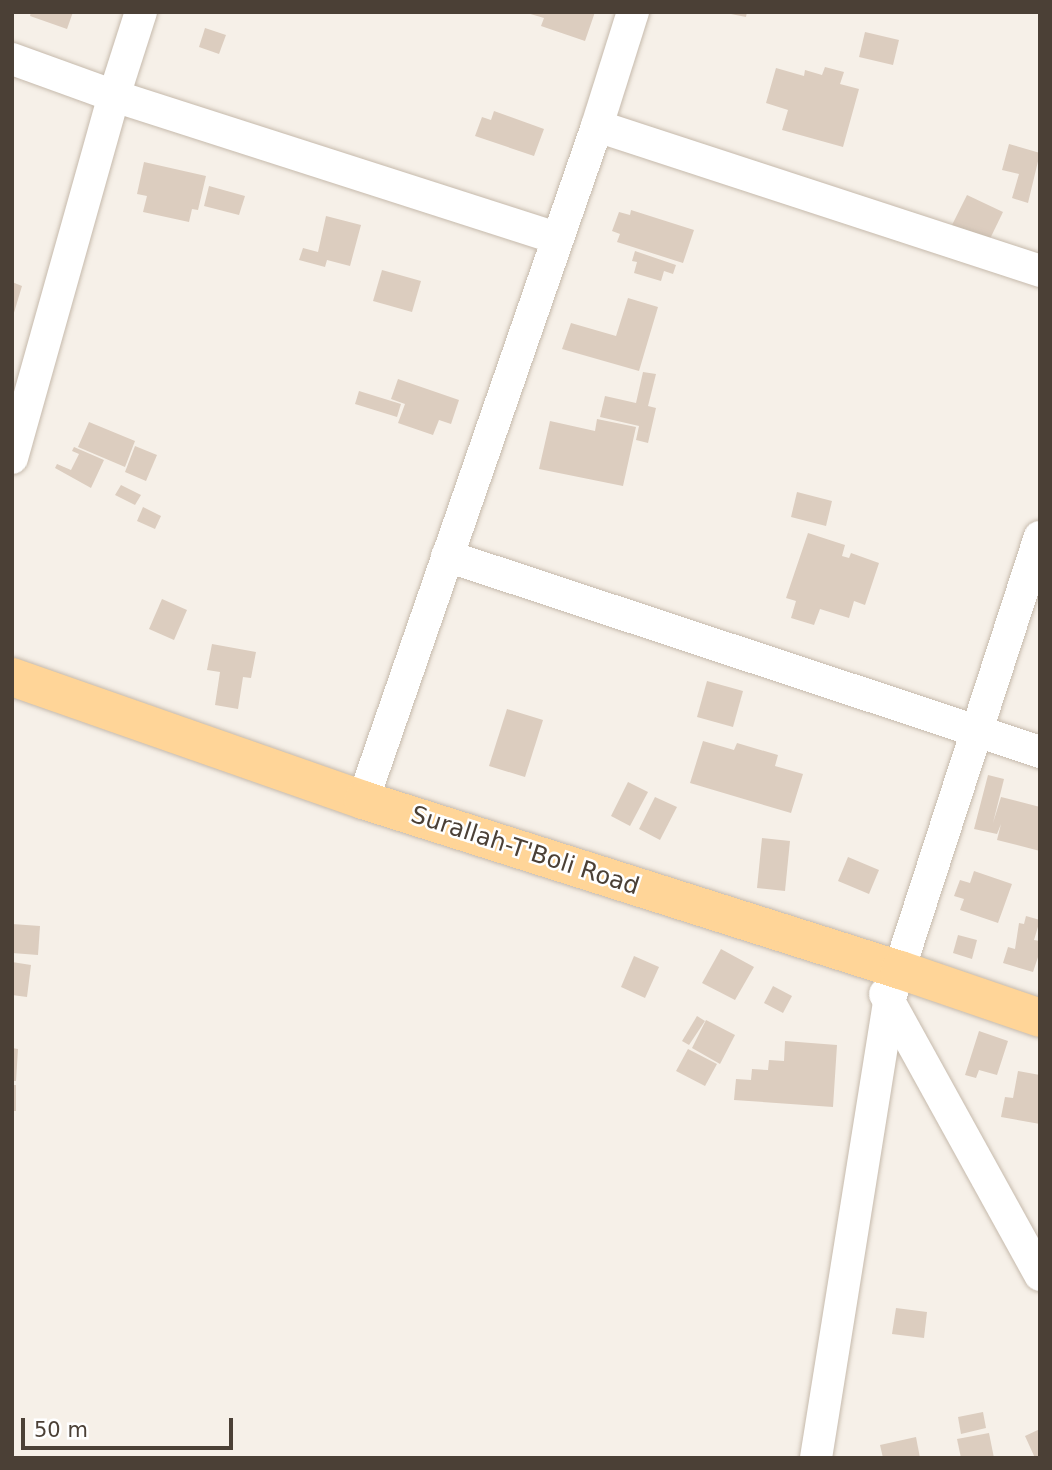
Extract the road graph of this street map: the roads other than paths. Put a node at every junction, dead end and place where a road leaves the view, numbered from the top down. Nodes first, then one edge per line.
1 (141, 12) edge
2 (633, 12) edge
3 (12, 59) edge
4 (114, 96) junction
5 (597, 126) junction
6 (557, 238) junction
7 (1040, 271) edge
8 (12, 458) edge
9 (1040, 537) edge
10 (447, 556) junction
11 (13, 682) edge
12 (977, 732) junction
13 (1040, 752) edge
14 (363, 800) junction
15 (885, 977) junction
16 (1040, 1018) edge
17 (1040, 1275) edge
18 (816, 1458) edge

1 - 4 street
2 - 5 street
3 - 4 street
4 - 6 street
4 - 8 street
5 - 6 street
5 - 7 street
6 - 10 street
9 - 12 street
10 - 12 street
10 - 14 street
11 - 14 main road, Surallah-T'Boli Road
12 - 13 street
12 - 15 street
14 - 15 main road, Surallah-T'Boli Road
15 - 16 main road, Surallah-T'Boli Road
15 - 17 street
15 - 18 street

